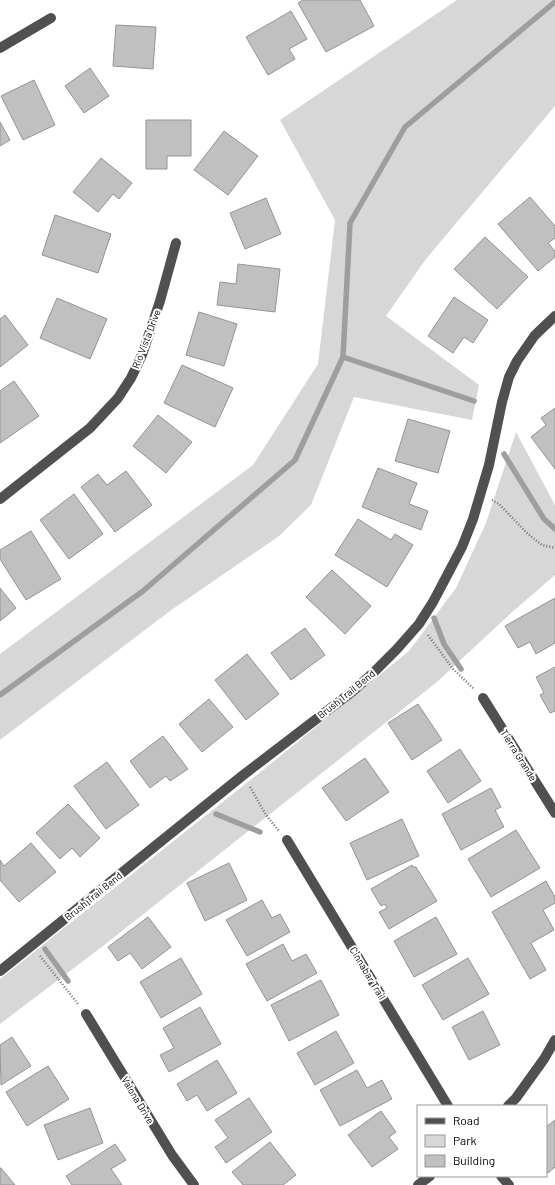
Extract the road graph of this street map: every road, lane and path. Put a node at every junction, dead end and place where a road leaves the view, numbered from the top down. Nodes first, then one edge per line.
1 (51, 18) dead end
2 (0, 48) edge
3 (176, 243) dead end
4 (555, 316) edge
5 (480, 494) junction
6 (0, 499) edge
7 (555, 548) edge
8 (419, 624) junction
9 (483, 698) joint
10 (242, 776) junction
11 (555, 813) edge
12 (287, 840) joint
13 (31, 945) junction
14 (0, 971) edge
15 (86, 1014) joint
16 (555, 1040) edge
17 (447, 1105) edge
18 (509, 1105) edge
19 (429, 1177) edge
20 (502, 1177) edge
21 (194, 1185) edge
22 (418, 1185) edge
23 (508, 1185) edge

1 - 2 street
3 - 6 street, Rio Vista Drive
4 - 5 street, Brush Trail Bend
5 - 7 path
5 - 8 street, Brush Trail Bend
8 - 9 path
8 - 10 street, Brush Trail Bend
9 - 11 street, Tierra Grande
10 - 12 path
10 - 13 street, Brush Trail Bend
12 - 17 street, Cinnabar Trail
13 - 14 street, Brush Trail Bend
13 - 15 path
15 - 21 street, Valona Drive
16 - 18 street
19 - 22 street
20 - 23 street

